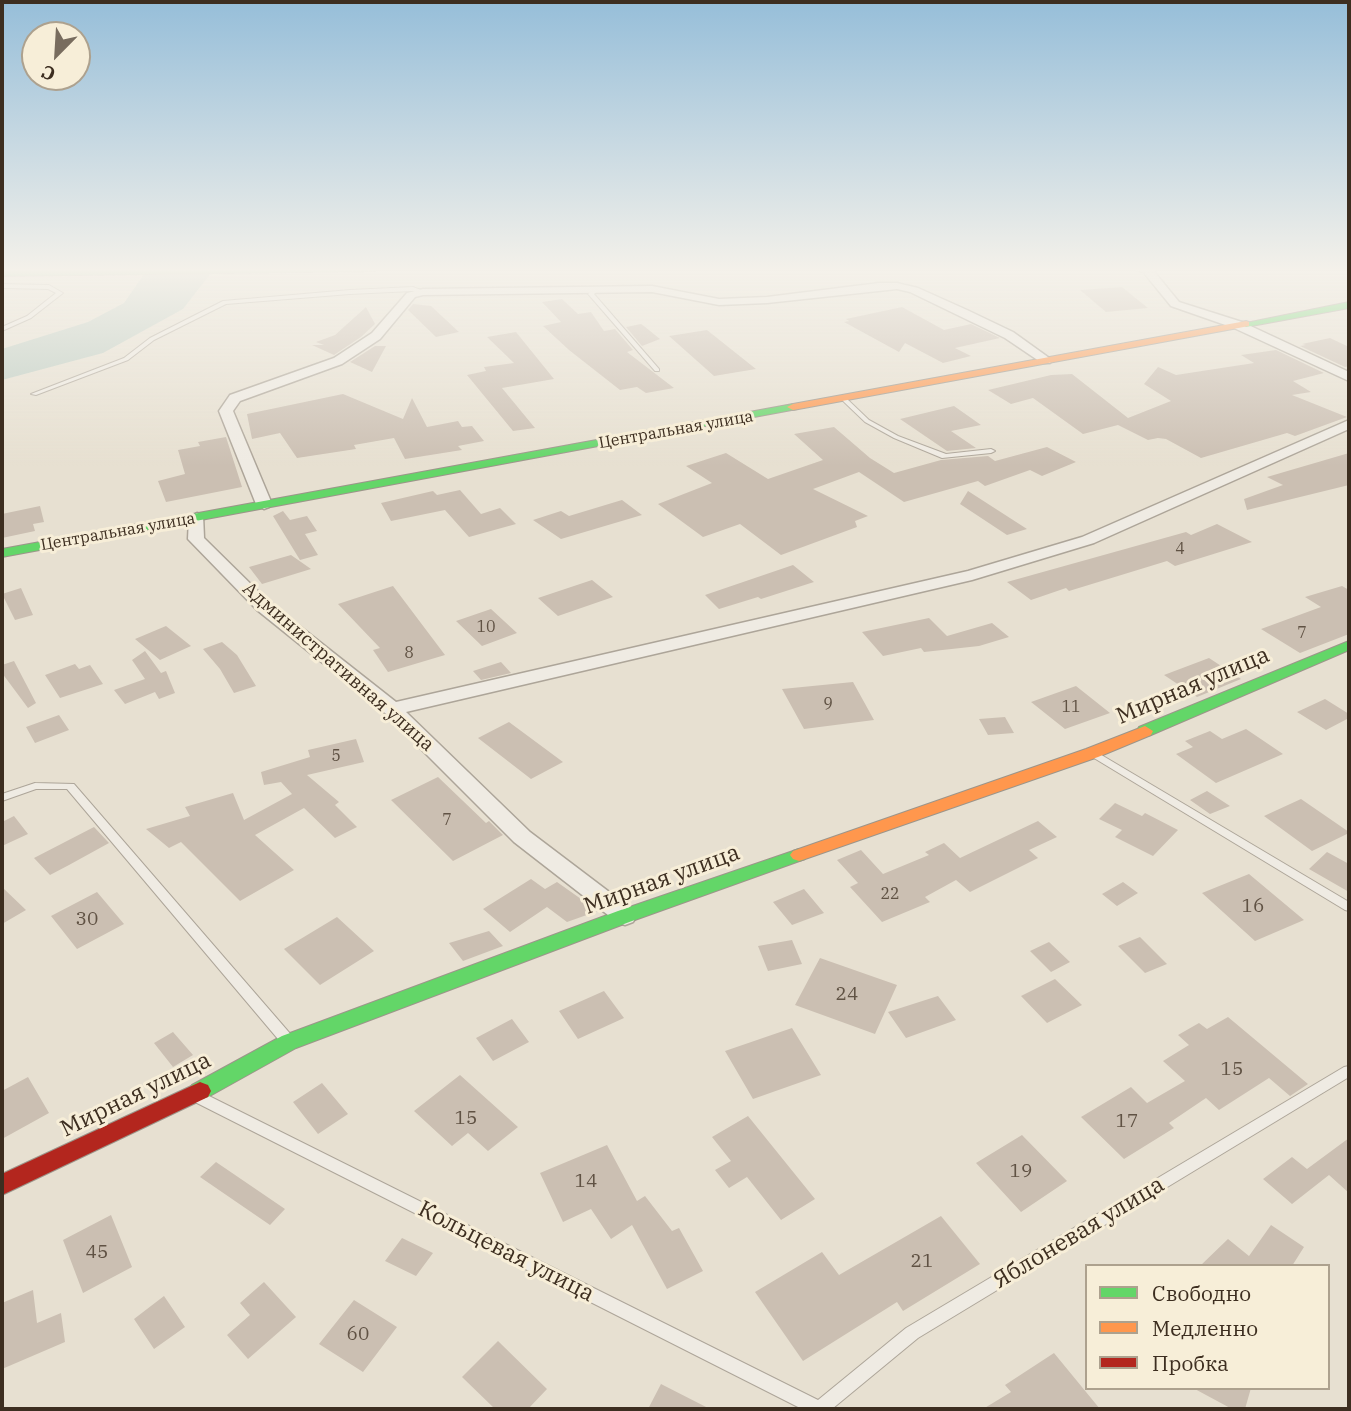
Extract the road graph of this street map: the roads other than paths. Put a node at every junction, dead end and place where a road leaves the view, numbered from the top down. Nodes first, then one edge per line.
1 (162, 334) edge
2 (378, 334) edge
3 (625, 334) edge
4 (1007, 334) edge
5 (1189, 334) edge
6 (1257, 334) edge
7 (1045, 360) junction
8 (657, 370) dead end
9 (1349, 377) edge
10 (34, 394) dead end
11 (844, 399) junction
12 (1349, 424) edge
13 (991, 452) dead end
14 (264, 504) junction
15 (197, 518) junction
16 (2, 553) edge
17 (1349, 645) edge
18 (392, 709) junction
19 (1092, 753) junction
20 (2, 798) edge
21 (1349, 908) edge
22 (625, 916) junction
23 (289, 1042) junction
24 (1349, 1071) edge
25 (193, 1095) junction
26 (2, 1185) edge
27 (819, 1409) edge

1 - 10 lane
2 - 14 street
3 - 8 lane
4 - 7 street
5 - 7 main road, Центральная улица
6 - 9 street
7 - 11 main road, Центральная улица
11 - 13 lane
11 - 14 main road, Центральная улица
12 - 18 street
14 - 15 main road, Центральная улица
15 - 16 main road, Центральная улица
15 - 18 street, Административная улица
17 - 19 main road, Мирная улица
18 - 22 street, Административная улица
19 - 21 lane
19 - 22 main road, Мирная улица
20 - 23 lane
22 - 23 main road, Мирная улица
23 - 25 main road, Мирная улица
24 - 27 lane, Яблоневая улица
25 - 26 main road, Мирная улица
25 - 27 lane, Кольцевая улица

